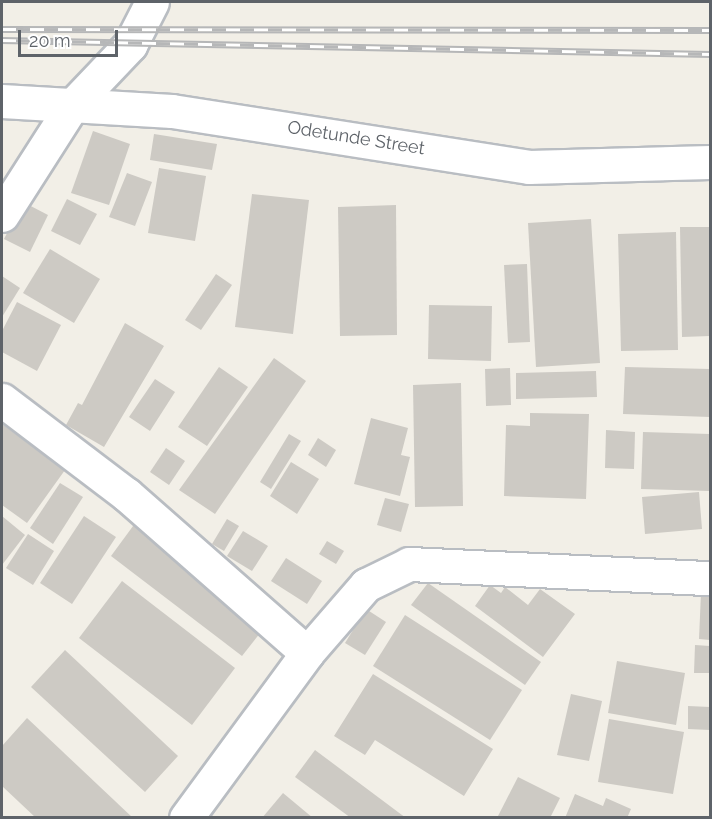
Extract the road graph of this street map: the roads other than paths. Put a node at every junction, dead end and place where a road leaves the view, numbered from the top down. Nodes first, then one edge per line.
1 (152, 2) edge
2 (2, 100) edge
3 (71, 107) junction
4 (711, 162) edge
5 (2, 215) edge
6 (2, 400) edge
7 (711, 578) edge
8 (307, 653) junction
9 (186, 818) edge

1 - 3 street
2 - 3 street, Odetunde Street
3 - 4 street, Odetunde Street
3 - 5 street
6 - 8 street
7 - 8 street
8 - 9 street

